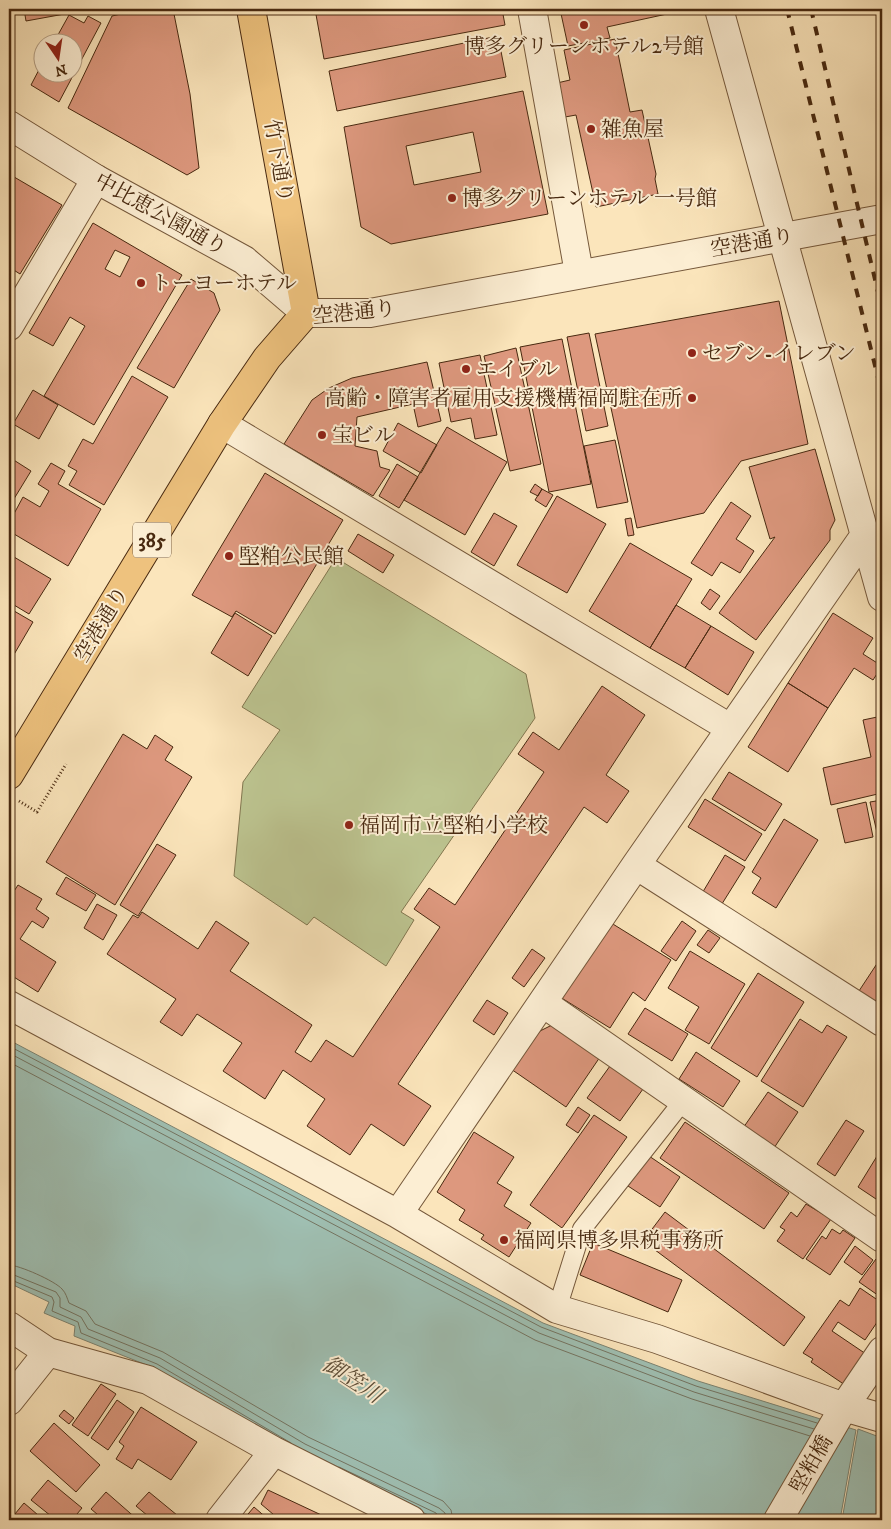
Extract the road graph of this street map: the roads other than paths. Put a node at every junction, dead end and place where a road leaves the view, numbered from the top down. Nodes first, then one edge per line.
1 (251, 9) edge
2 (532, 9) edge
3 (719, 9) edge
4 (9, 125) edge
5 (96, 179) junction
6 (882, 219) edge
7 (781, 237) junction
8 (579, 273) junction
9 (306, 313) junction
10 (9, 326) edge
11 (222, 424) junction
12 (865, 536) junction
13 (882, 596) edge
14 (730, 728) junction
15 (12, 787) edge
16 (636, 864) junction
17 (543, 1003) junction
18 (9, 1006) edge
19 (882, 1022) edge
20 (683, 1101) junction
21 (398, 1214) junction
22 (882, 1238) edge
23 (557, 1309) junction
24 (9, 1326) edge
25 (882, 1351) edge
26 (48, 1352) junction
27 (9, 1401) edge
28 (844, 1407) junction
29 (882, 1418) edge
30 (274, 1452) junction
31 (220, 1520) edge
32 (411, 1520) edge
33 (778, 1520) edge

1 - 9 highway, 竹下通り
2 - 8 street
3 - 7 street
4 - 5 street, 中比恵公園通り
5 - 9 street, 中比恵公園通り
5 - 10 street
6 - 7 street, 空港通り
7 - 8 street, 空港通り
7 - 12 street
8 - 9 street, 空港通り
9 - 11 highway, 空港通り / 385
11 - 14 street
11 - 15 highway, 空港通り / 385
12 - 13 street
12 - 14 street
14 - 16 street
16 - 17 street
16 - 19 street
17 - 20 street
17 - 21 street
18 - 21 street
20 - 22 street
20 - 23 lane
21 - 23 street
23 - 28 street
24 - 26 street
25 - 28 street, 堅粕橋
26 - 27 street
26 - 30 street
28 - 29 street
28 - 33 street, 堅粕橋
30 - 31 street
30 - 32 street

